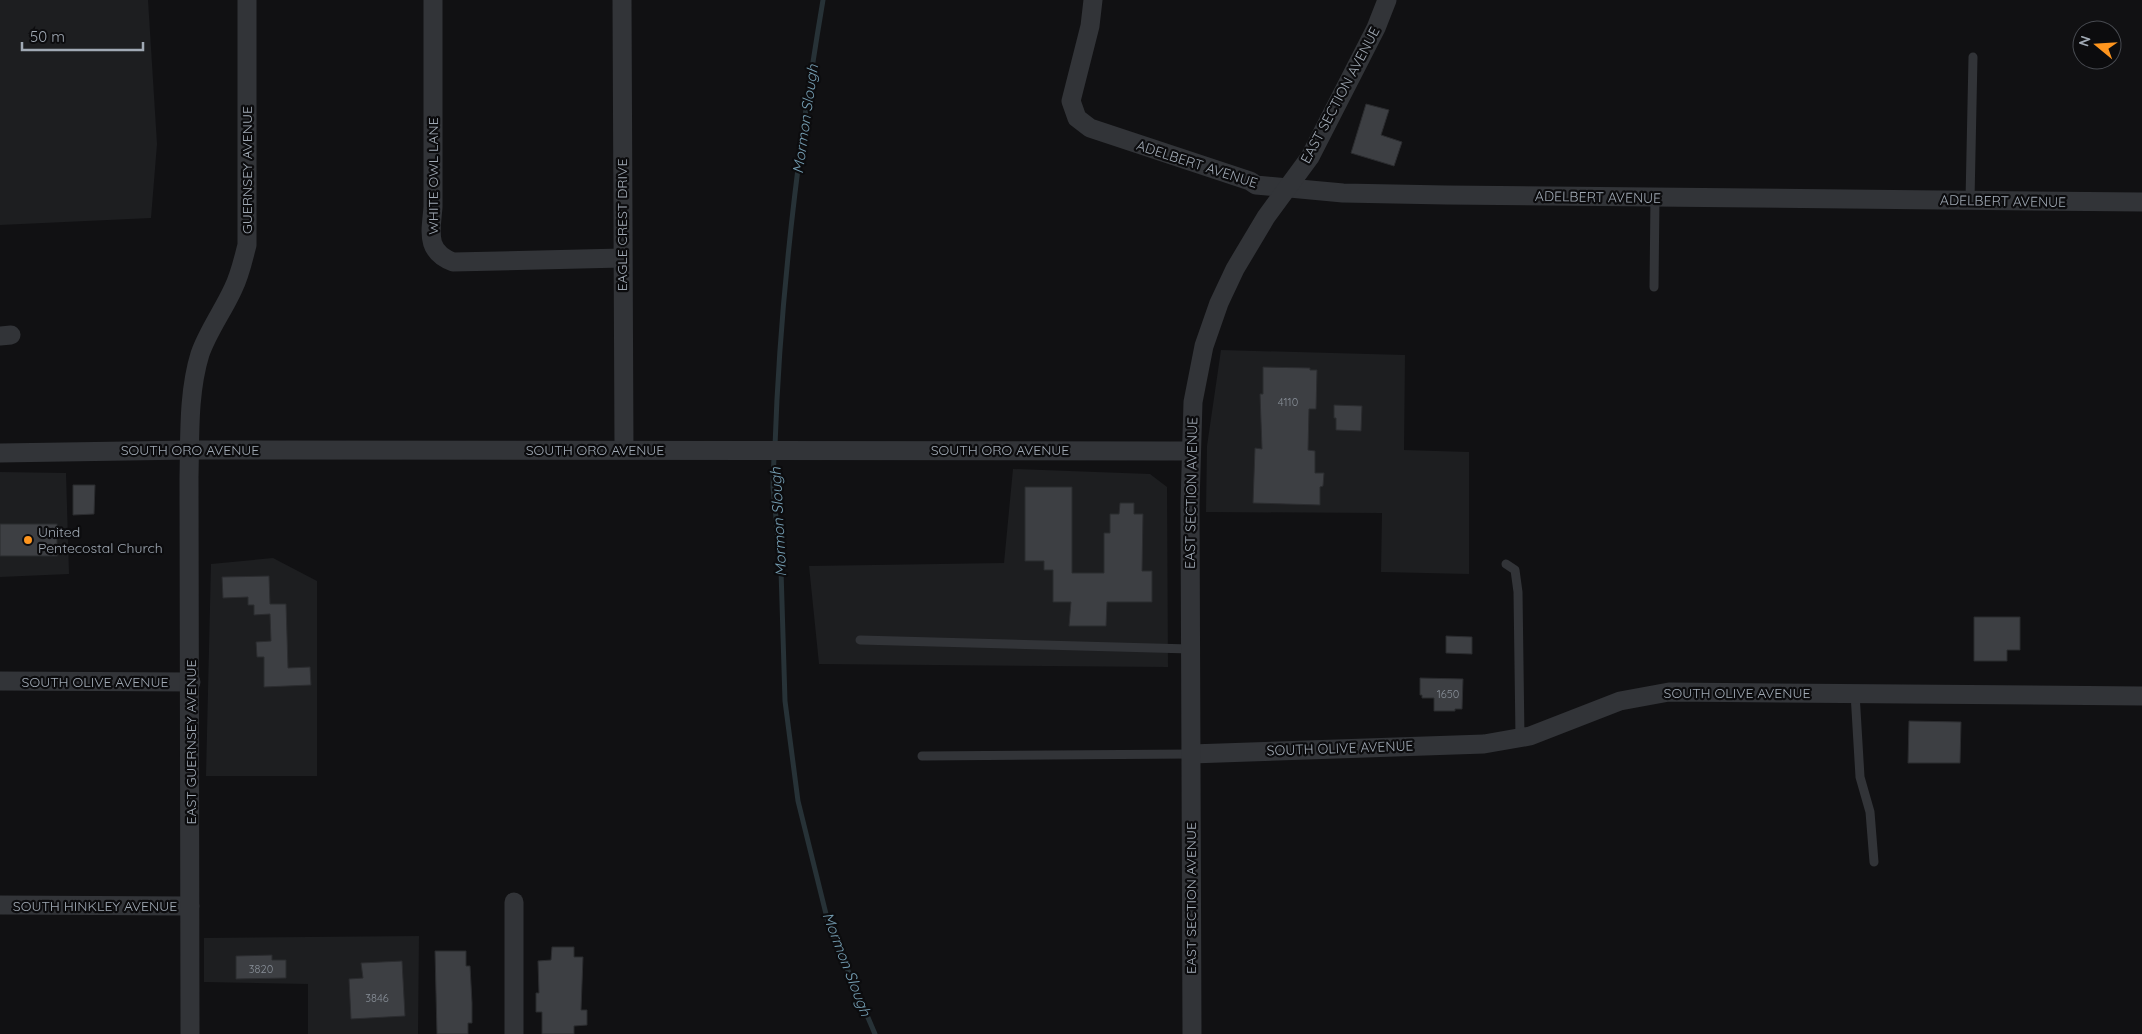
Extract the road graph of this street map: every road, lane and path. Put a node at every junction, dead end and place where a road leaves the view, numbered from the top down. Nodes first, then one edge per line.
1 (247, 0) edge
2 (433, 0) edge
3 (622, 0) edge
4 (1093, 0) edge
5 (1387, 0) edge
6 (1973, 57) dead end
7 (1288, 188) junction
8 (1655, 197) junction
9 (1970, 200) junction
10 (2142, 202) edge
11 (622, 258) junction
12 (1654, 287) dead end
13 (190, 450) junction
14 (624, 450) junction
15 (1190, 451) junction
16 (0, 453) edge
17 (1506, 564) dead end
18 (860, 640) dead end
19 (1190, 649) junction
20 (0, 681) edge
21 (191, 682) junction
22 (1855, 693) junction
23 (2142, 696) edge
24 (1520, 738) junction
25 (1191, 754) junction
26 (922, 756) dead end
27 (1874, 862) dead end
28 (514, 902) dead end
29 (0, 905) edge
30 (190, 906) junction
31 (190, 1034) edge
32 (514, 1034) edge
33 (1192, 1034) edge

1 - 13 street, GUERNSEY AVENUE
2 - 11 street, WHITE OWL LANE
3 - 11 street, EAGLE CREST DRIVE
4 - 7 street, ADELBERT AVENUE
5 - 7 street, EAST SECTION AVENUE
6 - 9 lane
7 - 8 street, ADELBERT AVENUE
7 - 15 street, EAST SECTION AVENUE
8 - 9 street, ADELBERT AVENUE
8 - 12 lane
9 - 10 street, ADELBERT AVENUE
11 - 14 street, EAGLE CREST DRIVE
13 - 14 street, SOUTH ORO AVENUE
13 - 16 street, SOUTH ORO AVENUE
13 - 21 street, EAST GUERNSEY AVENUE
14 - 15 street, SOUTH ORO AVENUE
15 - 19 street, EAST SECTION AVENUE
17 - 24 lane
18 - 19 lane
19 - 25 street, EAST SECTION AVENUE
20 - 21 street, SOUTH OLIVE AVENUE
21 - 30 street, EAST GUERNSEY AVENUE
22 - 23 street, SOUTH OLIVE AVENUE
22 - 24 street, SOUTH OLIVE AVENUE
22 - 27 lane
24 - 25 street, SOUTH OLIVE AVENUE
25 - 26 lane
25 - 33 street, EAST SECTION AVENUE
28 - 32 street
29 - 30 street, SOUTH HINKLEY AVENUE
30 - 31 street, EAST GUERNSEY AVENUE

